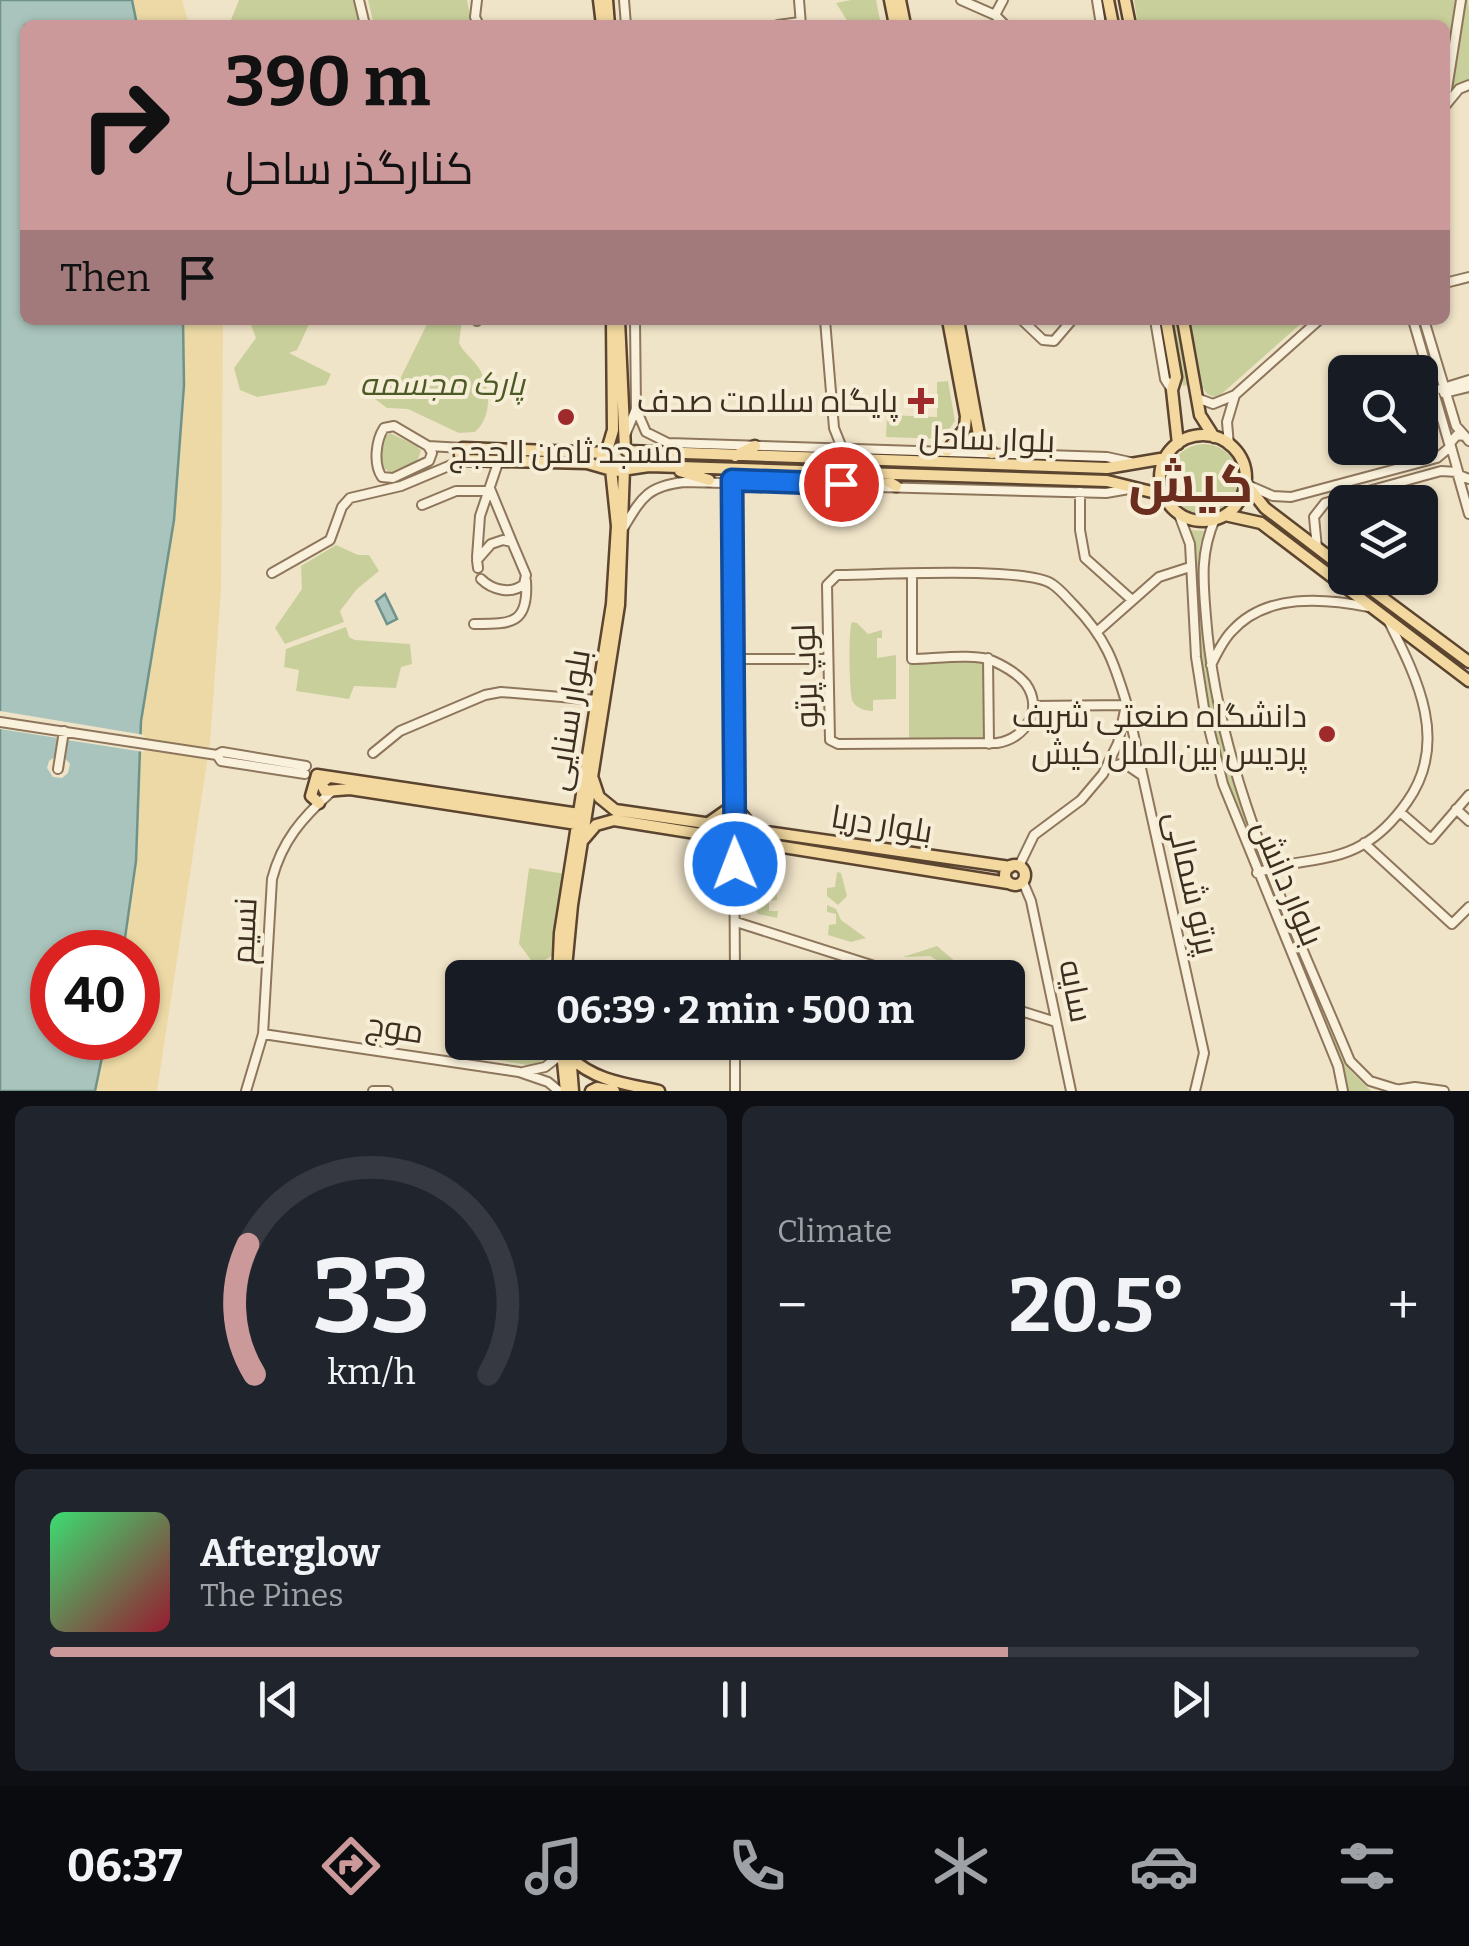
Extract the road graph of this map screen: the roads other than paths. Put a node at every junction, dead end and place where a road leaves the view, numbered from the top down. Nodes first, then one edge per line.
1 (960, 0) edge
2 (1003, 0) edge
3 (1461, 0) edge
4 (995, 15) junction
5 (1000, 20) edge
6 (1450, 72) edge
7 (615, 325) edge
8 (615, 325) edge
9 (635, 325) edge
10 (826, 325) edge
11 (949, 325) edge
12 (959, 325) edge
13 (1028, 325) edge
14 (1069, 325) edge
15 (1156, 325) edge
16 (1167, 325) edge
17 (1184, 325) edge
18 (1312, 325) edge
19 (1413, 325) edge
20 (1426, 325) edge
21 (1422, 355) edge
22 (1469, 383) edge
23 (1172, 390) junction
24 (1445, 390) junction
25 (1438, 393) edge
26 (1235, 395) junction
27 (1197, 398) junction
28 (1438, 407) edge
29 (636, 409) junction
30 (834, 428) junction
31 (965, 428) junction
32 (978, 430) junction
33 (1214, 437) junction
34 (1467, 438) edge
35 (689, 444) junction
36 (1178, 444) junction
37 (1229, 444) junction
38 (428, 446) junction
39 (625, 446) junction
40 (755, 446) junction
41 (1450, 447) junction
42 (821, 448) junction
43 (842, 448) junction
44 (607, 452) junction
45 (947, 452) junction
46 (669, 453) junction
47 (992, 453) junction
48 (463, 454) junction
49 (734, 456) junction
50 (1166, 458) junction
51 (499, 460) junction
52 (430, 461) junction
53 (1139, 464) junction
54 (664, 467) junction
55 (610, 468) junction
56 (625, 468) junction
57 (1457, 472) junction
58 (872, 474) junction
59 (1469, 478) edge
60 (709, 480) junction
61 (732, 480) junction
62 (1246, 484) junction
63 (896, 486) junction
64 (1138, 488) junction
65 (491, 491) junction
66 (1080, 492) junction
67 (1164, 495) junction
68 (422, 506) dead end
69 (1178, 512) junction
70 (1469, 514) edge
71 (1220, 517) junction
72 (624, 527) junction
73 (512, 542) junction
74 (1317, 548) junction
75 (1328, 556) edge
76 (1190, 567) junction
77 (272, 573) dead end
78 (526, 574) junction
79 (912, 574) junction
80 (481, 579) dead end
81 (1379, 595) edge
82 (1132, 600) junction
83 (1375, 608) junction
84 (1386, 616) junction
85 (474, 624) dead end
86 (1099, 630) junction
87 (828, 658) junction
88 (988, 658) junction
89 (733, 659) junction
90 (1469, 662) edge
91 (1211, 665) junction
92 (1469, 681) edge
93 (597, 700) junction
94 (1033, 706) junction
95 (1126, 706) junction
96 (0, 722) edge
97 (64, 732) junction
98 (989, 744) junction
99 (373, 753) dead end
100 (58, 769) dead end
101 (306, 770) dead end
102 (1105, 770) junction
103 (592, 773) junction
104 (330, 776) junction
105 (1143, 779) junction
106 (330, 792) junction
107 (424, 795) junction
108 (1469, 795) edge
109 (319, 802) junction
110 (734, 805) junction
111 (1456, 809) junction
112 (1400, 812) junction
113 (578, 819) junction
114 (1469, 821) edge
115 (709, 829) junction
116 (734, 833) junction
117 (763, 838) junction
118 (581, 844) junction
119 (1364, 844) junction
120 (735, 856) junction
121 (1014, 866) junction
122 (1270, 868) junction
123 (1257, 873) junction
124 (1023, 882) junction
125 (1008, 883) junction
126 (1469, 907) edge
127 (736, 922) junction
128 (561, 960) edge
129 (564, 960) edge
130 (735, 960) edge
131 (855, 960) edge
132 (1025, 1012) edge
133 (1056, 1022) junction
134 (263, 1034) junction
135 (553, 1060) edge
136 (564, 1060) edge
137 (574, 1060) edge
138 (735, 1060) edge
139 (518, 1072) junction
140 (1393, 1090) edge
141 (246, 1091) edge
142 (374, 1091) edge
143 (388, 1091) edge
144 (566, 1091) edge
145 (591, 1091) edge
146 (614, 1091) edge
147 (659, 1091) edge
148 (735, 1091) edge
149 (1071, 1091) edge
150 (1196, 1091) edge
151 (1343, 1091) edge
152 (1444, 1091) edge

1 - 4 street
2 - 4 street
3 - 6 street
4 - 5 street
7 - 39 main road
8 - 44 main road
9 - 29 street
10 - 30 street
11 - 31 main road
12 - 32 main road
13 - 14 street
15 - 23 street
16 - 23 main road
17 - 27 main road
18 - 26 street
19 - 21 street
20 - 24 street
22 - 24 street
23 - 36 main road
24 - 25 street
24 - 34 street
26 - 27 street
26 - 37 street
27 - 33 main road
28 - 41 street
29 - 35 street
29 - 39 street
30 - 42 street
30 - 43 street
31 - 32 main road
31 - 45 main road
32 - 47 main road
33 - 36 main road
33 - 37 main road
34 - 41 street
35 - 40 street
35 - 46 main road
36 - 50 main road
37 - 62 main road
38 - 48 street
38 - 52 street
38 - 52 street
39 - 44 main road
39 - 46 main road, بلوار ساحل
39 - 56 main road
40 - 42 street
40 - 49 main road
41 - 57 street
41 - 62 street
42 - 43 street
43 - 45 street
44 - 48 main road
44 - 55 main road
45 - 47 street
46 - 49 main road, بلوار ساحل
47 - 53 street
48 - 51 main road
48 - 52 street
48 - 77 street
49 - 53 main road, بلوار ساحل
50 - 53 main road, بلوار ساحل
50 - 67 main road
51 - 55 main road
51 - 65 street
54 - 56 main road, بلوار ساحل
54 - 58 main road, بلوار ساحل
54 - 60 main road
55 - 56 main road
55 - 93 main road, بلوار سنایی
56 - 72 main road, بلوار سنایی
57 - 59 street
57 - 70 street
57 - 74 street
58 - 63 main road
58 - 64 main road, بلوار ساحل
60 - 61 street
60 - 72 street
61 - 63 street
61 - 89 street
62 - 71 main road
62 - 74 main road
63 - 66 street
64 - 66 street
64 - 67 main road, بلوار ساحل
65 - 68 street
65 - 73 street
65 - 73 street
66 - 82 street
67 - 69 main road
69 - 71 main road
69 - 76 street, بلوار دانش
71 - 83 main road
71 - 91 street, بلوار دانش
72 - 103 main road, بلوار سنایی
73 - 78 street
74 - 75 main road
76 - 82 street
76 - 123 street, بلوار دانش
78 - 80 street
78 - 85 street
79 - 86 street
79 - 87 street, لوپ پرتو
79 - 88 street
81 - 90 main road
82 - 86 street
83 - 84 main road
83 - 91 street
84 - 92 main road
84 - 112 street
86 - 95 street, پرتو شمالی
87 - 89 street
87 - 98 street, لوپ پرتو
88 - 94 street
88 - 98 street
89 - 110 street
91 - 122 street, بلوار دانش
93 - 99 street
93 - 113 main road, بلوار سنایی
94 - 95 street
94 - 98 street
95 - 102 street
95 - 105 street, پرتو شمالی
96 - 97 street
97 - 100 street
97 - 101 street
102 - 105 street
102 - 121 street
103 - 115 main road, بلوار دریا
103 - 118 main road, بلوار سنایی
104 - 106 main road
104 - 107 main road
104 - 109 main road
105 - 150 street, پرتو شمالی
106 - 107 main road
106 - 109 street, نسیم
107 - 113 main road
108 - 111 street
109 - 134 street, نسیم
110 - 115 main road
110 - 116 street
110 - 117 main road
111 - 112 street
111 - 114 street
112 - 119 street
113 - 128 main road, بلوار سنایی
115 - 116 main road, بلوار دریا
115 - 118 main road, بلوار دریا
115 - 120 main road
116 - 117 main road, بلوار دریا
116 - 120 street
117 - 120 main road
117 - 121 main road, بلوار دریا
117 - 125 main road, بلوار دریا
118 - 129 main road, بلوار سنایی
119 - 122 street
119 - 126 street
120 - 127 street
121 - 124 main road
121 - 125 main road
122 - 123 street
122 - 140 street, بلوار دانش
123 - 151 street, بلوار دانش
124 - 125 main road
124 - 133 street, سایه
127 - 130 street
127 - 131 street
132 - 133 street
133 - 149 street, سایه
134 - 139 street, موج
134 - 141 street, نسیم
135 - 139 street
136 - 144 main road
137 - 147 main road
138 - 148 street
139 - 144 street
140 - 152 street
142 - 143 street
145 - 146 main road

